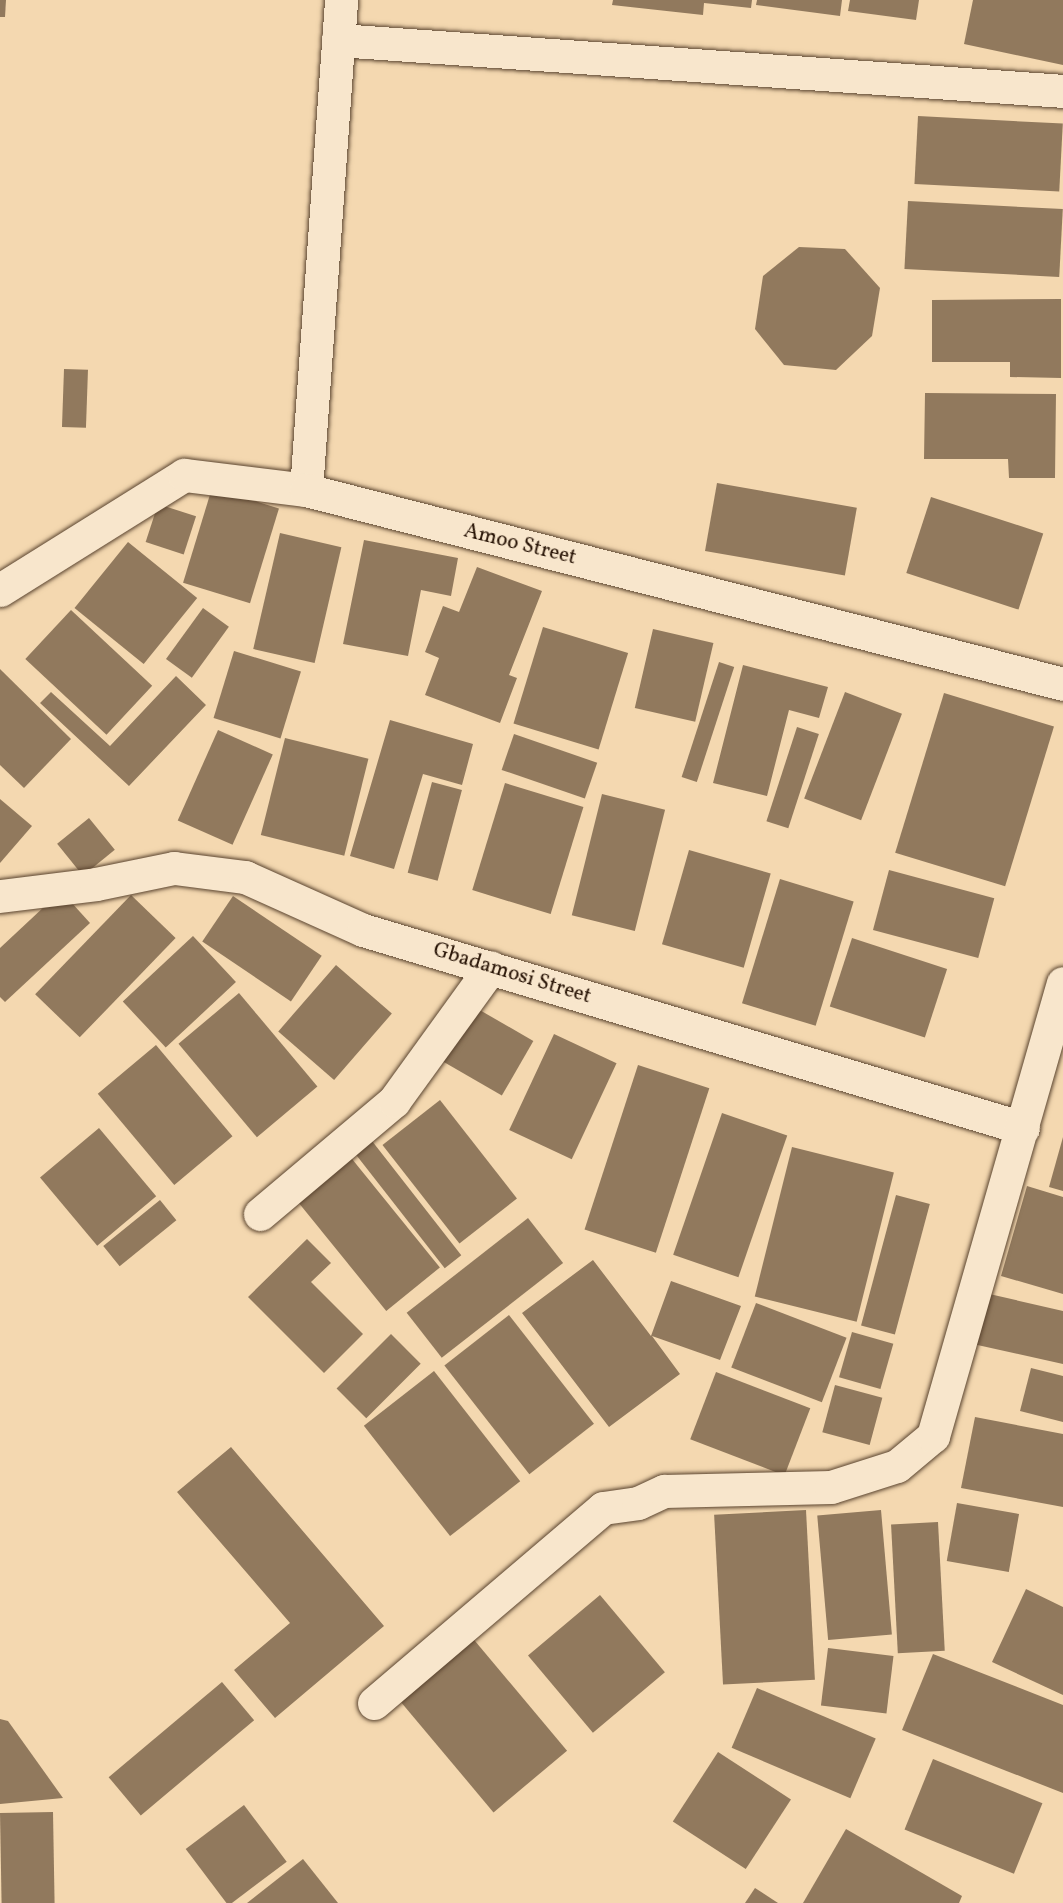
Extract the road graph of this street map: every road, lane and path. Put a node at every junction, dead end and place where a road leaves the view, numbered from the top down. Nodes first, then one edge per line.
1 (341, 0) edge
2 (338, 40) junction
3 (1063, 91) edge
4 (306, 490) junction
5 (0, 590) edge
6 (1063, 684) edge
7 (0, 896) edge
8 (491, 967) junction
9 (1063, 983) edge
10 (1023, 1128) junction
11 (260, 1214) dead end
12 (374, 1703) dead end

1 - 2 street
2 - 3 street
2 - 4 street
4 - 5 street, Amoo Street
4 - 6 street, Amoo Street
7 - 8 street, Gbadamosi Street
8 - 10 street, Gbadamosi Street
8 - 11 street
9 - 10 street
10 - 12 street

